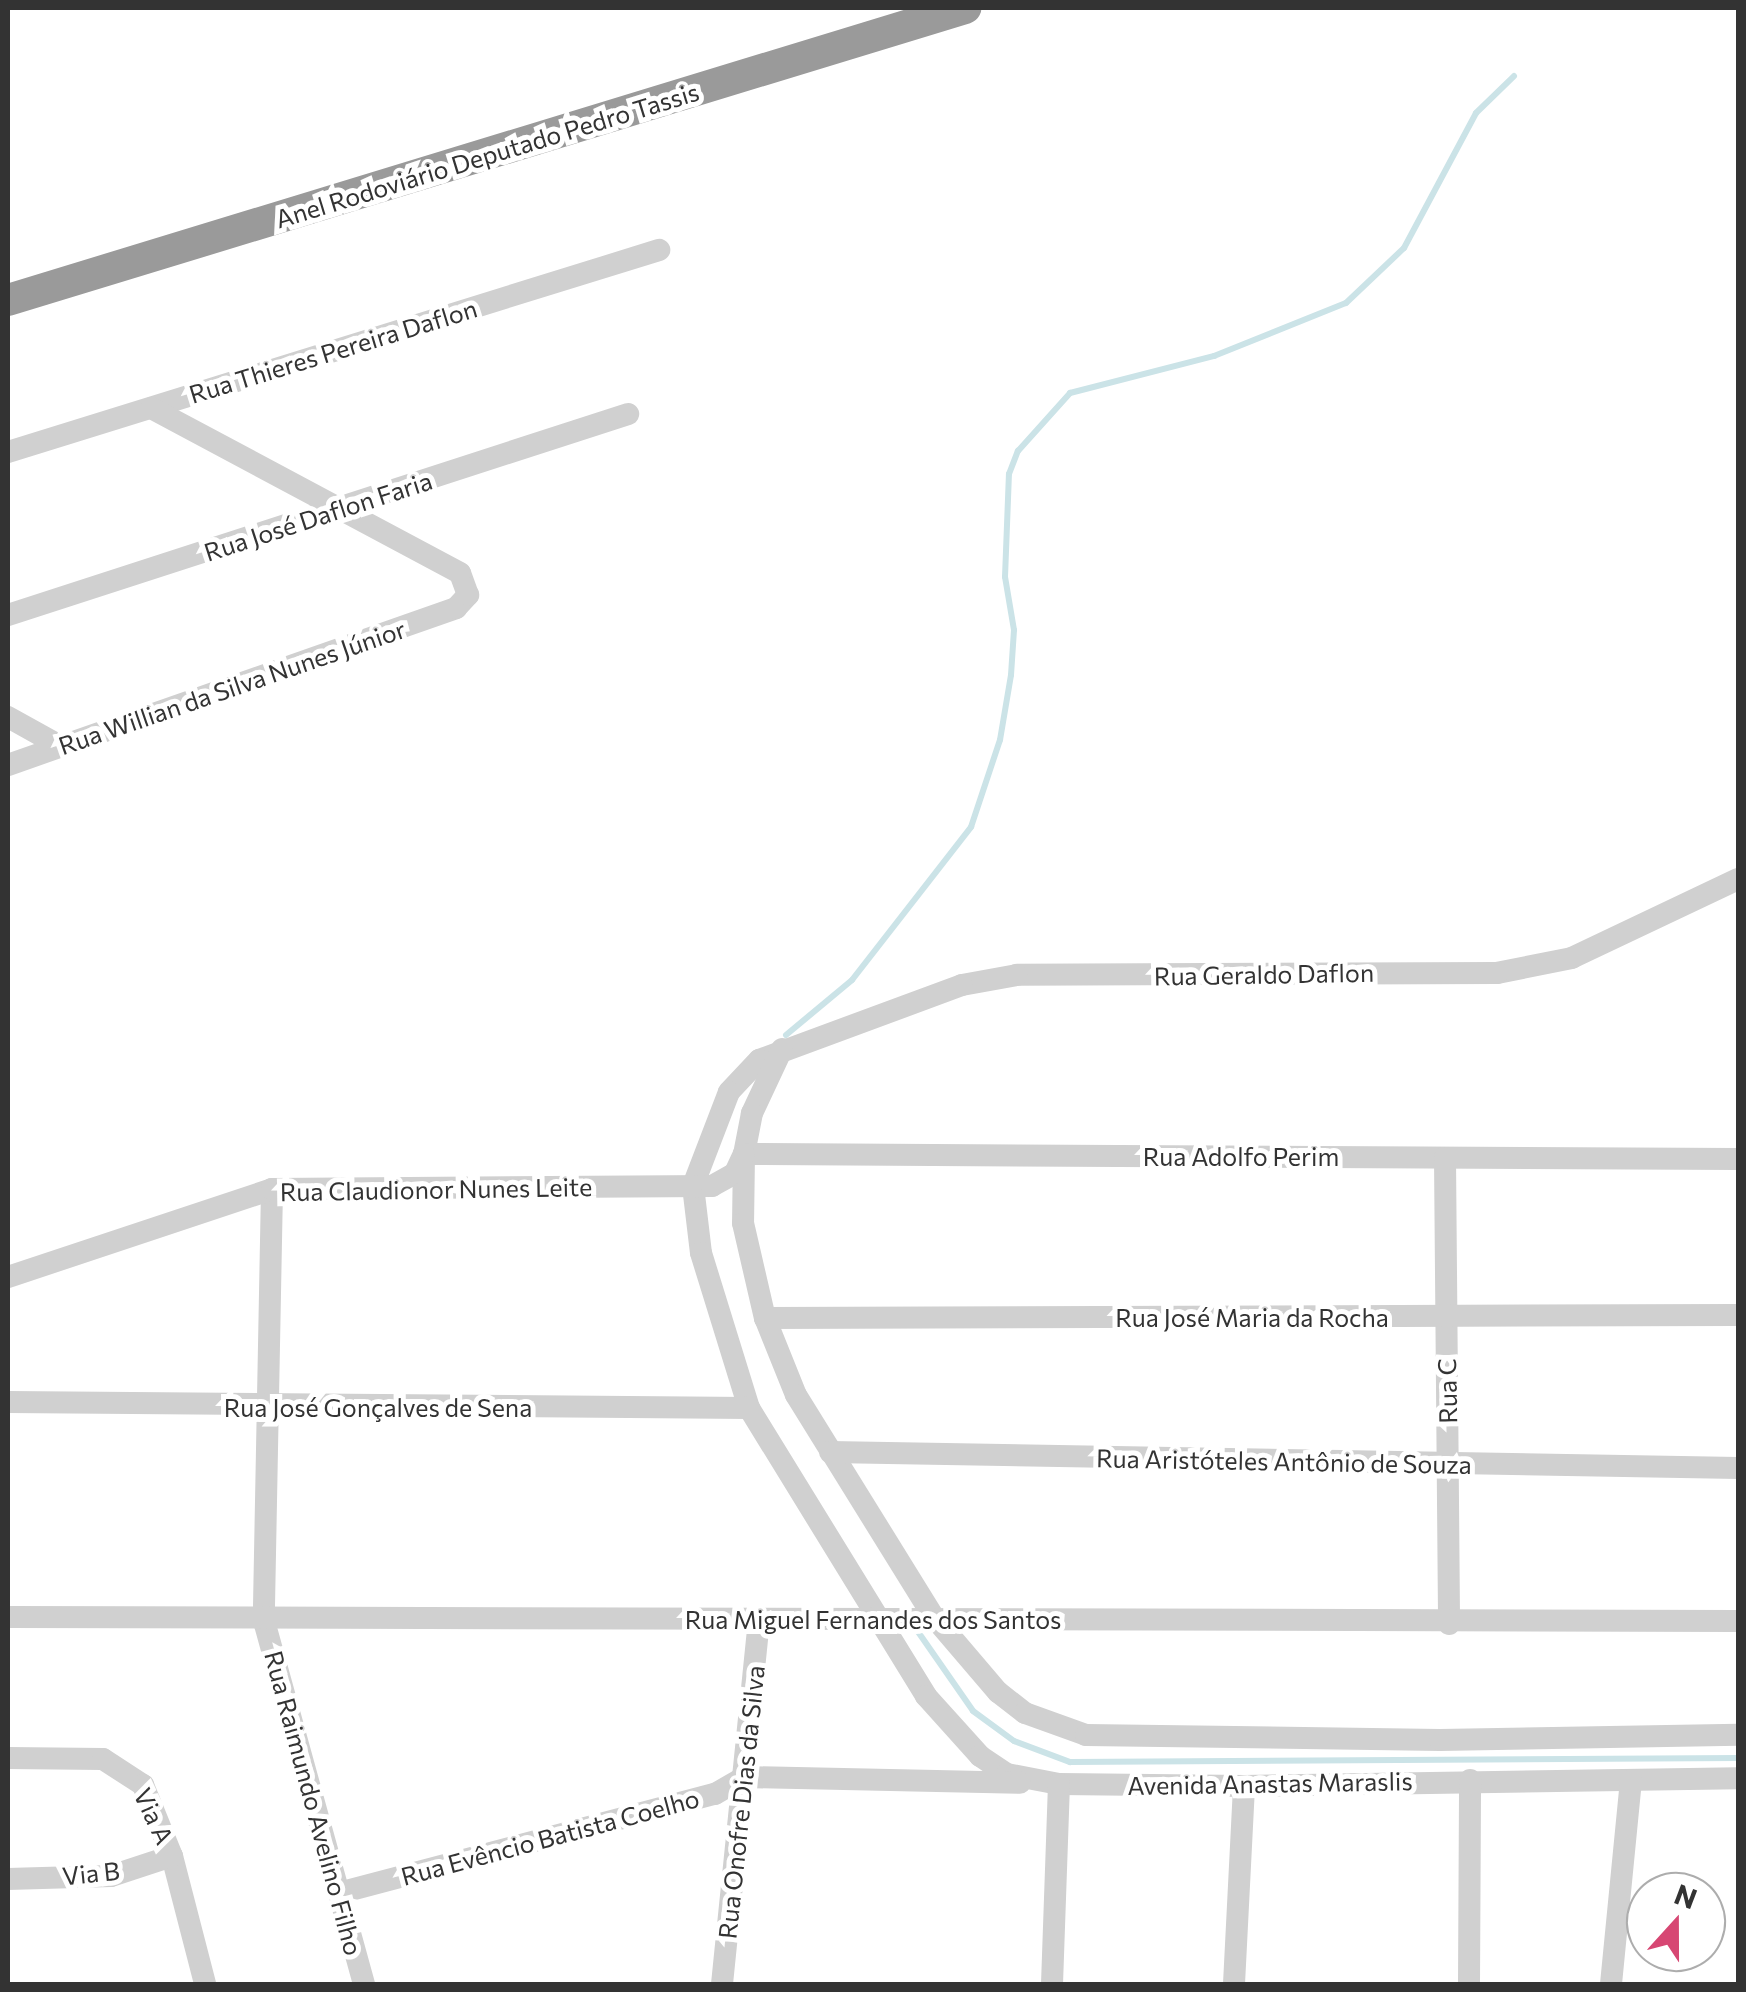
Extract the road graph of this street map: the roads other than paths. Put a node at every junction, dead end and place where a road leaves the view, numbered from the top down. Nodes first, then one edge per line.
1 (965, 8) edge
2 (658, 250) dead end
3 (8, 300) edge
4 (151, 408) junction
5 (628, 414) dead end
6 (8, 452) edge
7 (340, 510) junction
8 (8, 615) edge
9 (8, 717) edge
10 (62, 748) junction
11 (8, 766) edge
12 (1738, 880) edge
13 (782, 1049) junction
14 (744, 1154) junction
15 (1446, 1158) junction
16 (1738, 1158) edge
17 (693, 1186) junction
18 (272, 1189) junction
19 (8, 1276) edge
20 (1738, 1315) edge
21 (1446, 1317) junction
22 (765, 1318) junction
23 (8, 1402) edge
24 (265, 1408) junction
25 (749, 1408) junction
26 (830, 1452) junction
27 (1448, 1464) junction
28 (1738, 1468) edge
29 (934, 1616) junction
30 (8, 1617) edge
31 (882, 1617) junction
32 (759, 1619) junction
33 (264, 1620) junction
34 (1738, 1621) edge
35 (1449, 1624) junction
36 (1738, 1735) edge
37 (8, 1758) edge
38 (744, 1777) junction
39 (1738, 1778) edge
40 (1470, 1780) junction
41 (1632, 1780) junction
42 (1059, 1784) junction
43 (1244, 1786) junction
44 (172, 1856) junction
45 (8, 1879) edge
46 (339, 1893) junction
47 (205, 1984) edge
48 (364, 1984) edge
49 (722, 1984) edge
50 (1052, 1984) edge
51 (1234, 1984) edge
52 (1469, 1984) edge
53 (1611, 1984) edge

1 - 3 highway, Anel Rodoviário Deputado Pedro Tassis
2 - 4 street, Rua Thieres Pereira Daflon
4 - 6 street, Rua Thieres Pereira Daflon
4 - 7 street
5 - 7 street, Rua José Daflon Faria
7 - 8 street, Rua José Daflon Faria
7 - 10 street, Rua Willian da Silva Nunes Júnior
9 - 10 street
10 - 11 street, Rua Willian da Silva Nunes Júnior
12 - 13 street, Rua Geraldo Daflon
13 - 14 street, Avenida Anastas Maraslis
13 - 17 street, Rua Geraldo Daflon
14 - 15 street, Rua Adolfo Perim
14 - 17 street, Rua Claudionor Nunes Leite
14 - 22 street, Avenida Anastas Maraslis
15 - 16 street, Rua Adolfo Perim
15 - 21 street, Rua C
17 - 18 street, Rua Claudionor Nunes Leite
17 - 25 street, Avenida Anastas Maraslis
18 - 19 street, Rua Claudionor Nunes Leite
18 - 24 street, Rua Raimundo Avelino Filho
20 - 21 street, Rua José Maria da Rocha
21 - 22 street, Rua José Maria da Rocha
21 - 27 street, Rua C
22 - 26 street, Avenida Anastas Maraslis
23 - 24 street, Rua José Gonçalves de Sena
24 - 25 street, Rua José Gonçalves de Sena
24 - 33 street, Rua Raimundo Avelino Filho
25 - 31 street, Avenida Anastas Maraslis
26 - 27 street, Rua Aristóteles Antônio de Souza
26 - 29 street, Avenida Anastas Maraslis
27 - 28 street, Rua Aristóteles Antônio de Souza
27 - 35 street, Rua C
29 - 31 street, Rua Miguel Fernandes dos Santos
29 - 35 street, Rua Miguel Fernandes dos Santos
29 - 36 street, Avenida Anastas Maraslis
30 - 33 street, Rua Miguel Fernandes dos Santos
31 - 32 street, Rua Miguel Fernandes dos Santos
31 - 42 street, Avenida Anastas Maraslis
32 - 33 street, Rua Miguel Fernandes dos Santos
32 - 38 street, Rua Onofre Dias da Silva
33 - 46 street, Rua Raimundo Avelino Filho
34 - 35 street, Rua Miguel Fernandes dos Santos
37 - 44 street, Via A
38 - 42 street, Rua Evêncio Batista Coelho
38 - 46 street, Rua Evêncio Batista Coelho
38 - 49 street, Rua Onofre Dias da Silva
39 - 41 street, Avenida Anastas Maraslis
40 - 41 street, Avenida Anastas Maraslis
40 - 43 street, Avenida Anastas Maraslis
40 - 52 street
41 - 53 street
42 - 43 street, Avenida Anastas Maraslis
42 - 50 street
43 - 51 street
44 - 45 street, Via B
44 - 47 street, Via A
46 - 48 street, Rua Raimundo Avelino Filho

